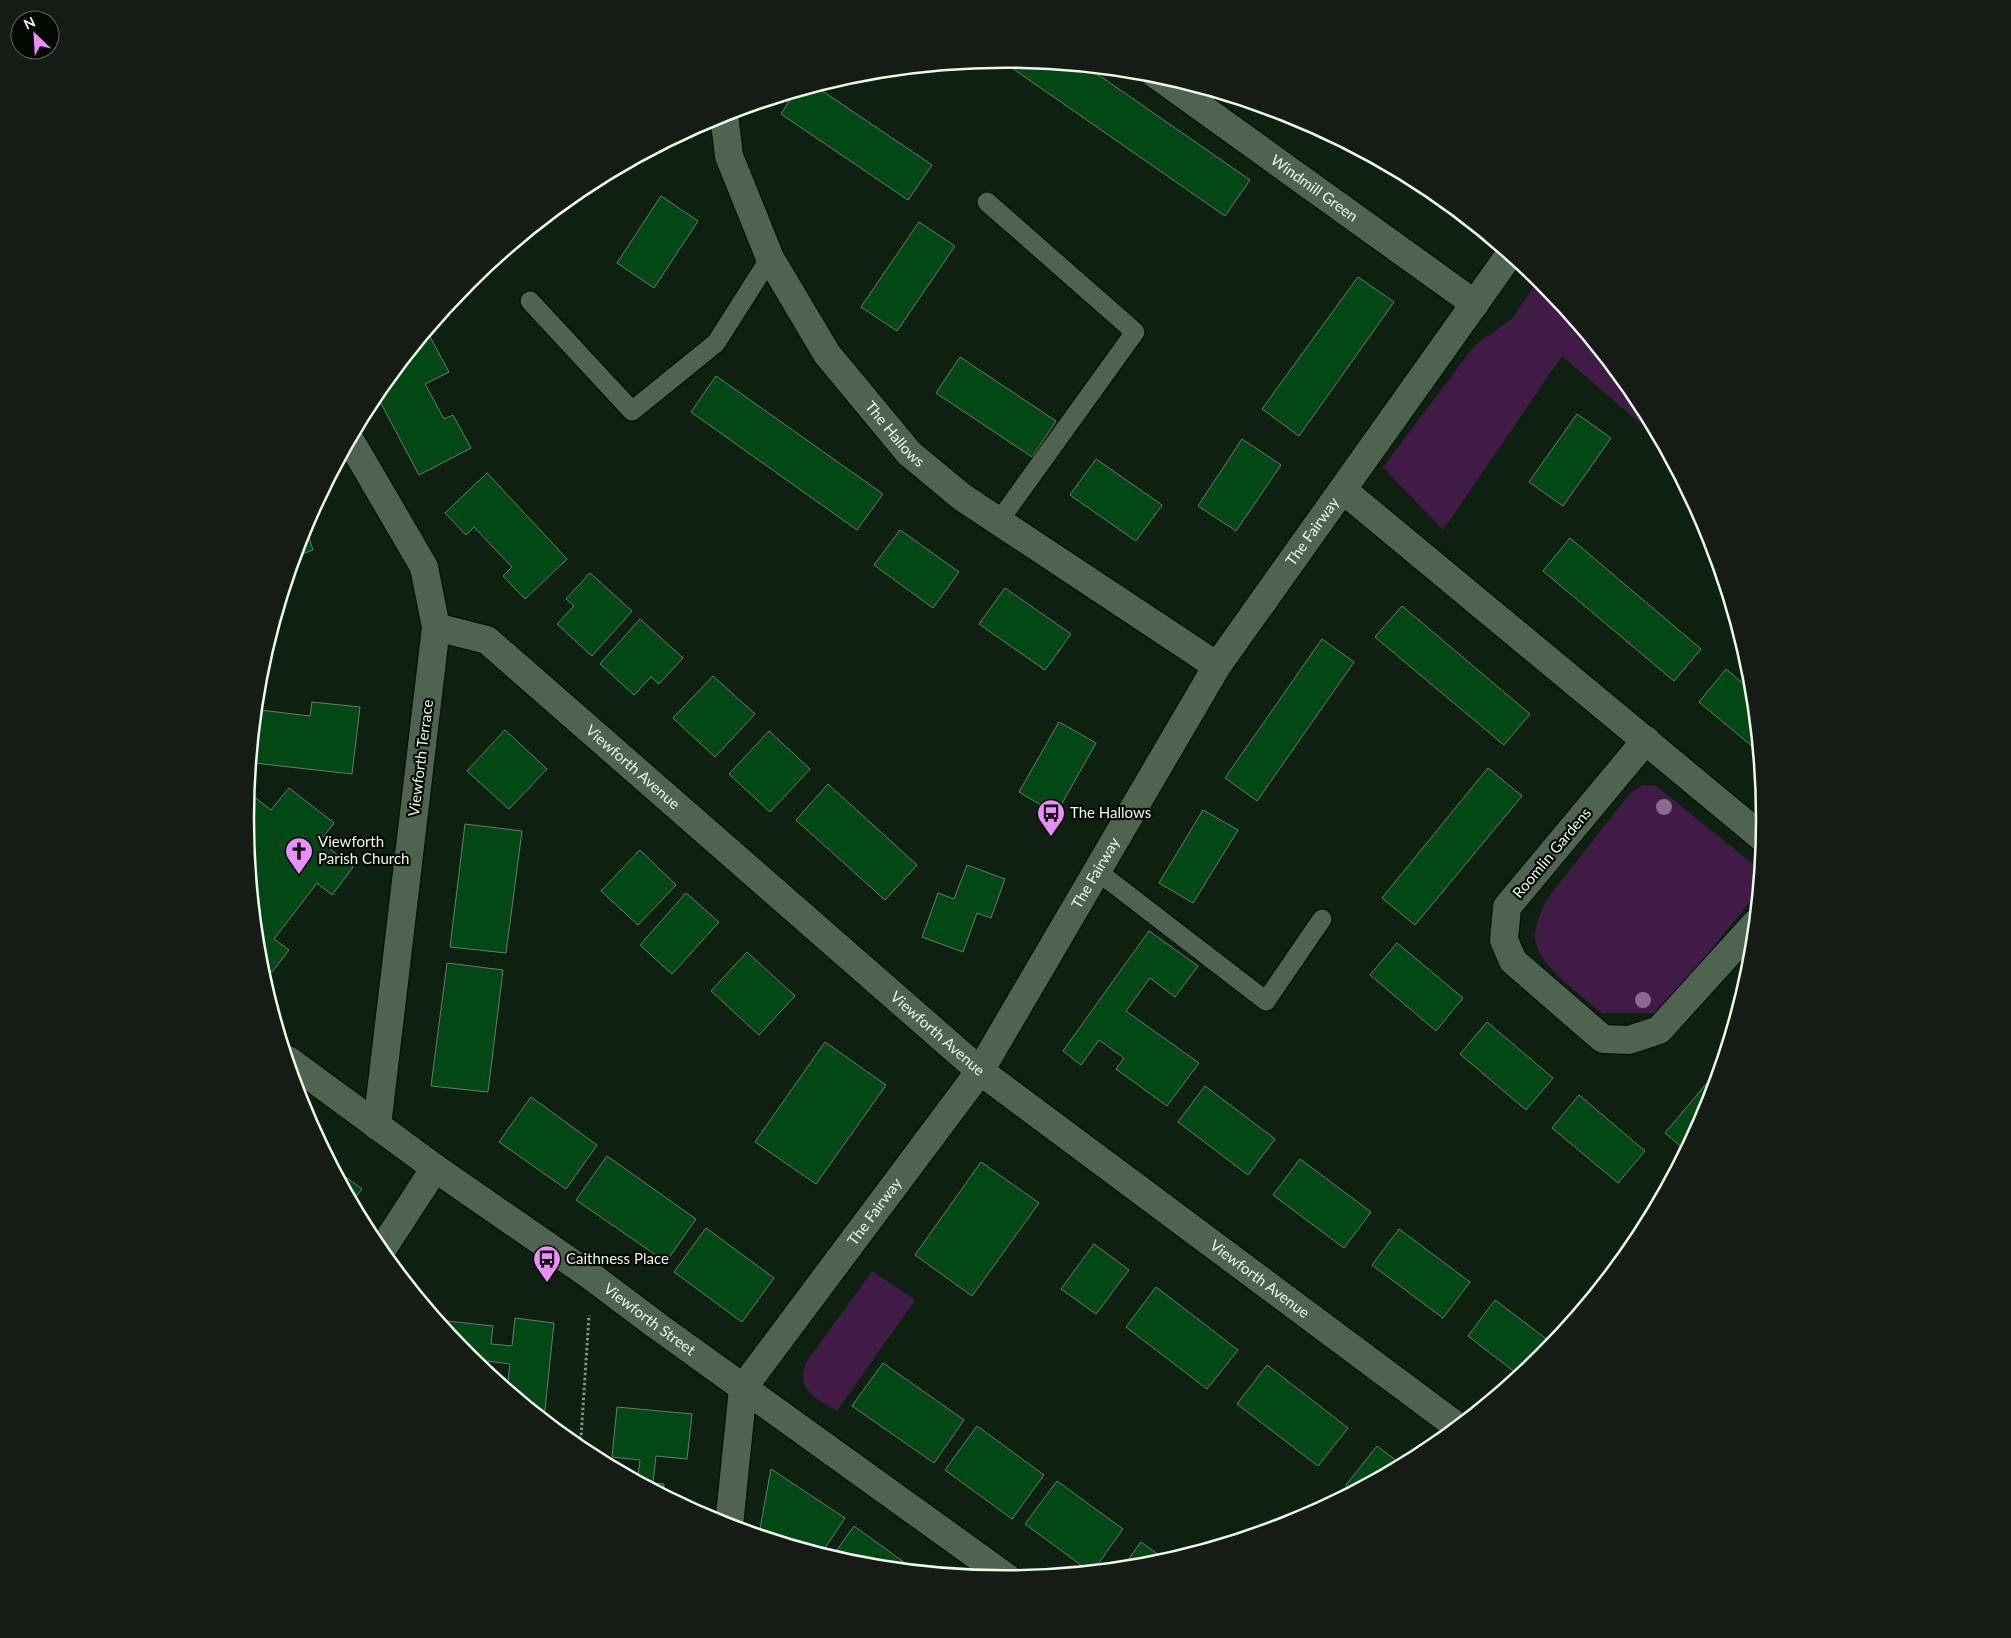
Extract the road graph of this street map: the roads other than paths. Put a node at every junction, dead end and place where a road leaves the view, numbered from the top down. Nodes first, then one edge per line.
1 (1173, 87) edge
2 (725, 122) edge
3 (987, 202) dead end
4 (770, 258) junction
5 (1506, 259) edge
6 (530, 301) dead end
7 (1475, 304) junction
8 (353, 446) edge
9 (1343, 490) junction
10 (999, 521) junction
11 (436, 628) junction
12 (1217, 666) junction
13 (1646, 740) junction
14 (1756, 833) edge
15 (1097, 872) junction
16 (1322, 919) dead end
17 (1749, 931) edge
18 (296, 1066) edge
19 (980, 1071) junction
20 (378, 1126) junction
21 (436, 1168) junction
22 (386, 1244) edge
23 (743, 1388) junction
24 (1452, 1423) edge
25 (730, 1518) edge
26 (996, 1570) edge

1 - 7 street, Windmill Green
2 - 4 street, The Hallows
3 - 10 lane
4 - 6 lane
4 - 10 street, The Hallows
5 - 7 street, The Fairway
7 - 9 street, The Fairway
8 - 11 street, Viewforth Terrace
9 - 12 street, The Fairway
9 - 13 street
10 - 12 street, The Hallows
11 - 19 street, Viewforth Avenue
11 - 20 street, Viewforth Terrace
12 - 15 street, The Fairway
13 - 14 street
13 - 17 street, Roomlin Gardens
15 - 16 lane
15 - 19 street, The Fairway
18 - 20 street, Viewforth Street
19 - 23 street, The Fairway
19 - 24 street, Viewforth Avenue
20 - 21 street, Viewforth Street
21 - 22 street
21 - 23 street, Viewforth Street
23 - 25 street
23 - 26 street, Viewforth Street

